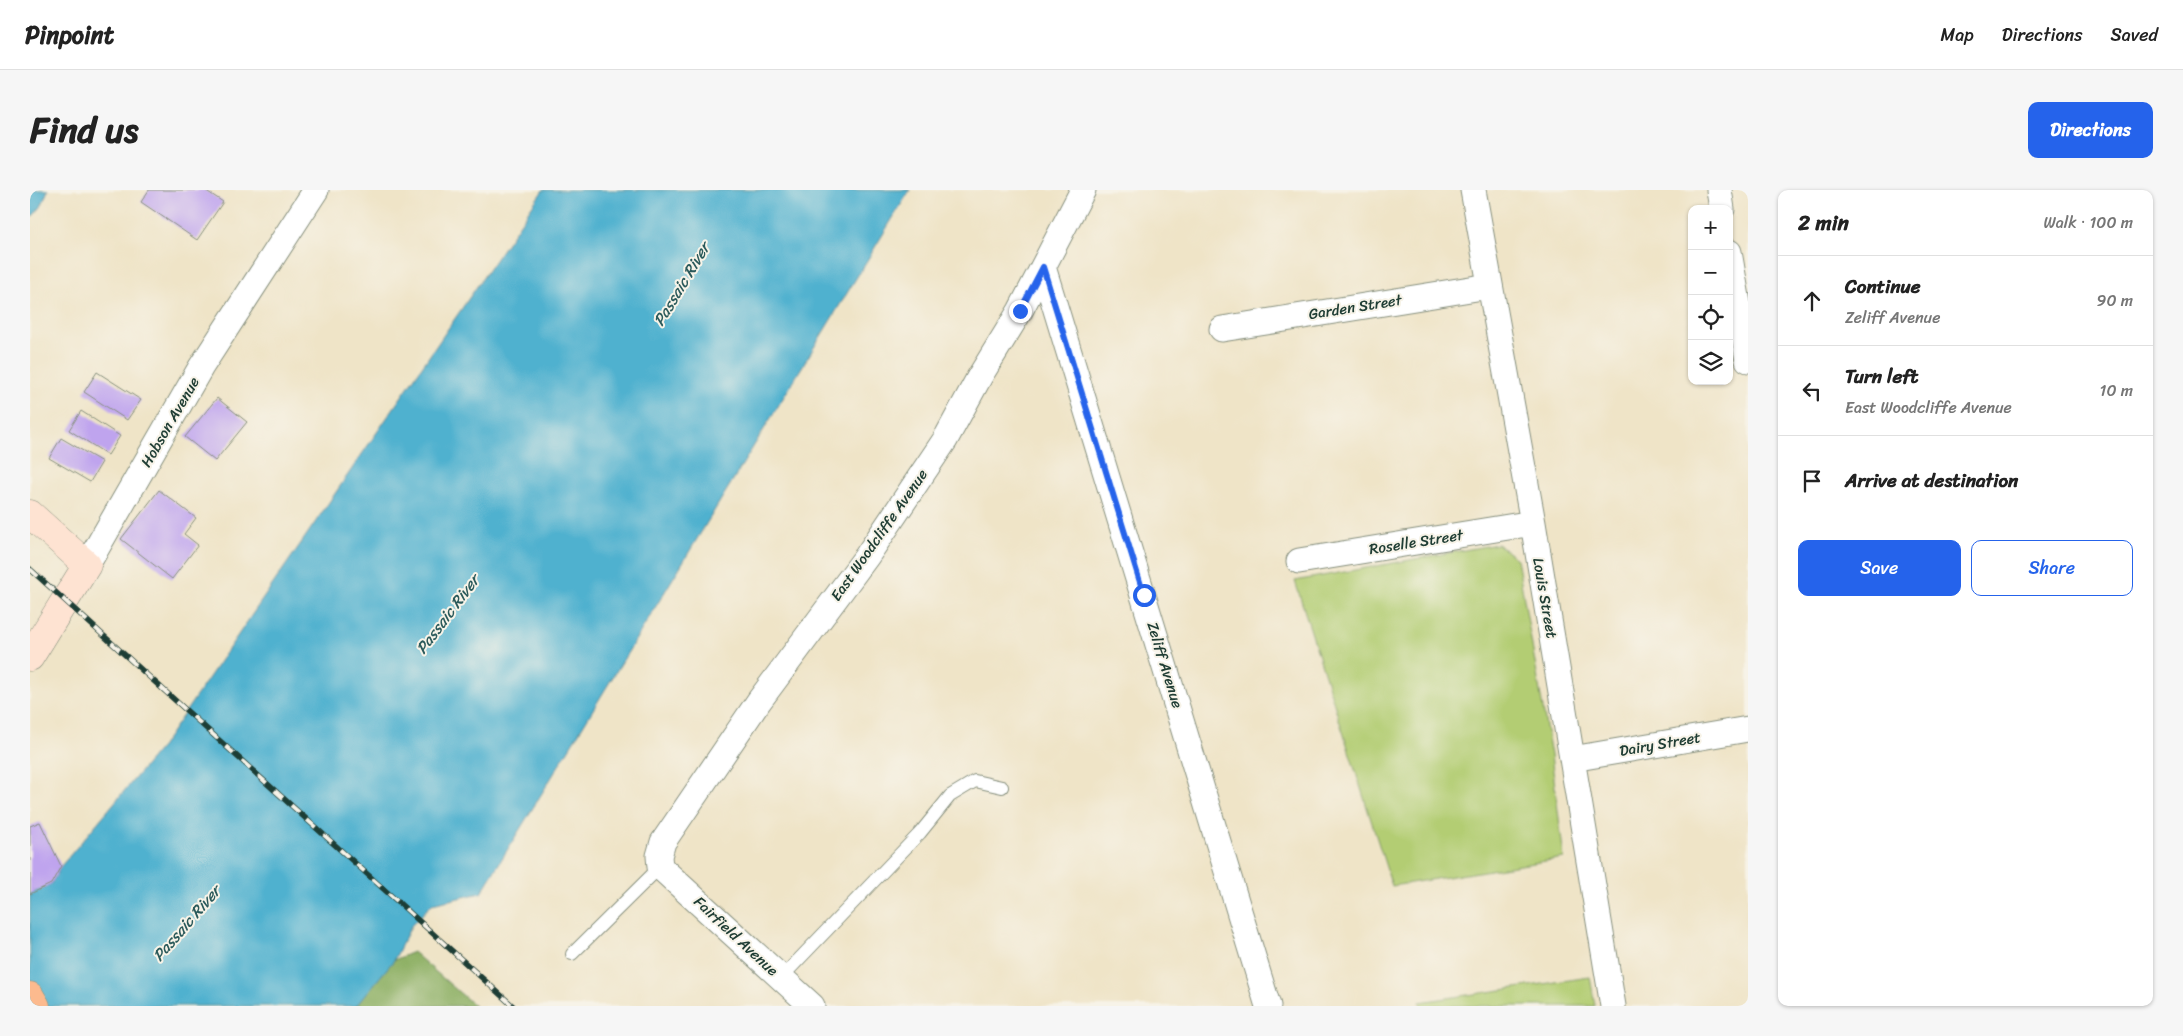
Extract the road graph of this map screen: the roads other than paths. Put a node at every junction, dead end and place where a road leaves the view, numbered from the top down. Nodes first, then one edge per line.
1 (316, 190) edge
2 (1084, 190) edge
3 (1473, 190) edge
4 (1719, 190) edge
5 (1721, 205) edge
6 (1043, 267) junction
7 (1733, 275) edge
8 (1489, 286) junction
9 (1222, 329) dead end
10 (1748, 360) edge
11 (30, 514) edge
12 (1533, 523) junction
13 (1299, 561) dead end
14 (87, 565) junction
15 (30, 657) edge
16 (1748, 729) edge
17 (1572, 758) junction
18 (1002, 787) dead end
19 (660, 867) junction
20 (572, 954) dead end
21 (782, 978) junction
22 (30, 996) edge
23 (36, 1006) edge
24 (812, 1006) edge
25 (1268, 1006) edge
26 (1613, 1006) edge

1 - 14 street, Hobson Avenue
2 - 6 street, East Woodcliffe Avenue
3 - 8 street, Louis Street
4 - 5 street
6 - 19 street, East Woodcliffe Avenue
6 - 25 street, Zeliff Avenue
7 - 10 street
8 - 9 street, Garden Street
8 - 12 street, Louis Street
11 - 14 street
12 - 13 street, Roselle Street
12 - 17 street, Louis Street
14 - 15 street, Hobson Avenue
16 - 17 street, Dairy Street
17 - 26 street, Louis Street
18 - 21 lane
19 - 20 lane
19 - 21 street, Fairfield Avenue
21 - 24 street, Fairfield Avenue
22 - 23 main road

